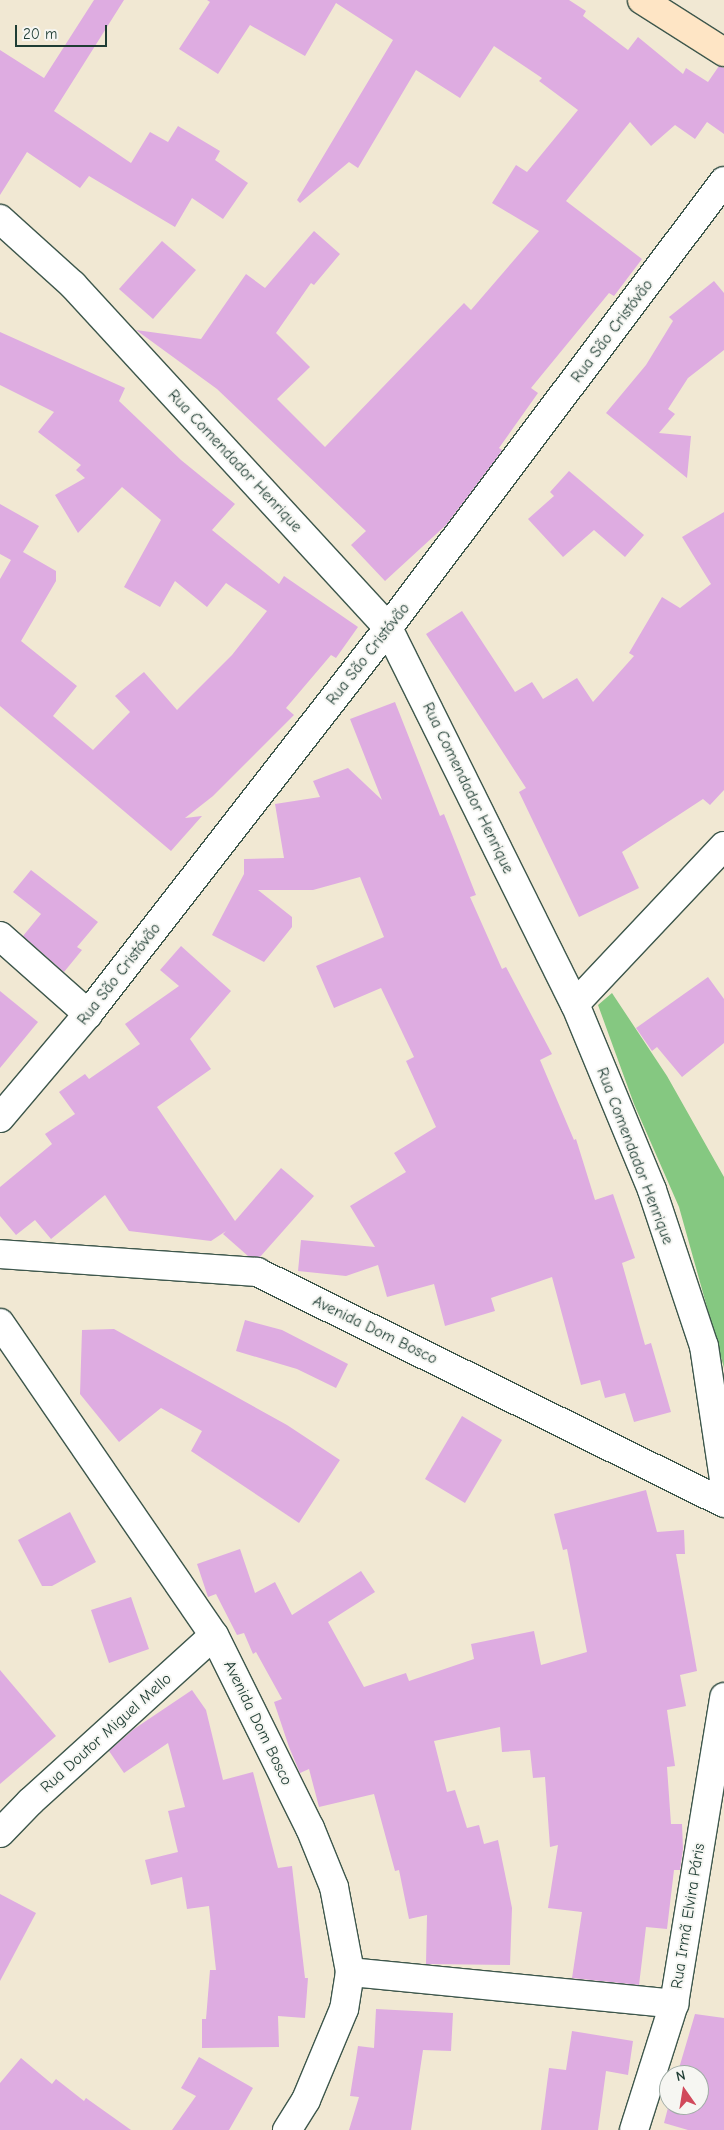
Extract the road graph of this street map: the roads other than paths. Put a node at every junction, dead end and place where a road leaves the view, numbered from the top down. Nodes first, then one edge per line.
1 (642, 0) edge
2 (724, 52) edge
3 (724, 182) edge
4 (0, 219) edge
5 (388, 628) junction
6 (724, 846) edge
7 (0, 936) edge
8 (575, 1004) junction
9 (88, 1014) junction
10 (0, 1118) edge
11 (0, 1254) edge
12 (0, 1323) edge
13 (724, 1480) edge
14 (724, 1503) edge
15 (214, 1635) junction
16 (724, 1697) edge
17 (0, 1833) edge
18 (350, 1972) junction
19 (674, 2004) junction
20 (288, 2130) edge
21 (634, 2130) edge

1 - 2 main road
3 - 5 street, Rua São Cristóvão
4 - 5 street, Rua Comendador Henrique
5 - 8 street, Rua Comendador Henrique
5 - 9 street, Rua São Cristóvão
6 - 8 street
7 - 9 street
8 - 13 street, Rua Comendador Henrique
9 - 10 street, Rua São Cristóvão
11 - 14 street, Avenida Dom Bosco
12 - 15 street, Avenida Dom Bosco
15 - 17 street, Rua Doutor Miguel Mello
15 - 18 street, Avenida Dom Bosco
16 - 19 street, Rua Irmã Elvira Páris
18 - 19 street
18 - 20 street
19 - 21 street, Rua Irmã Elvira Páris

